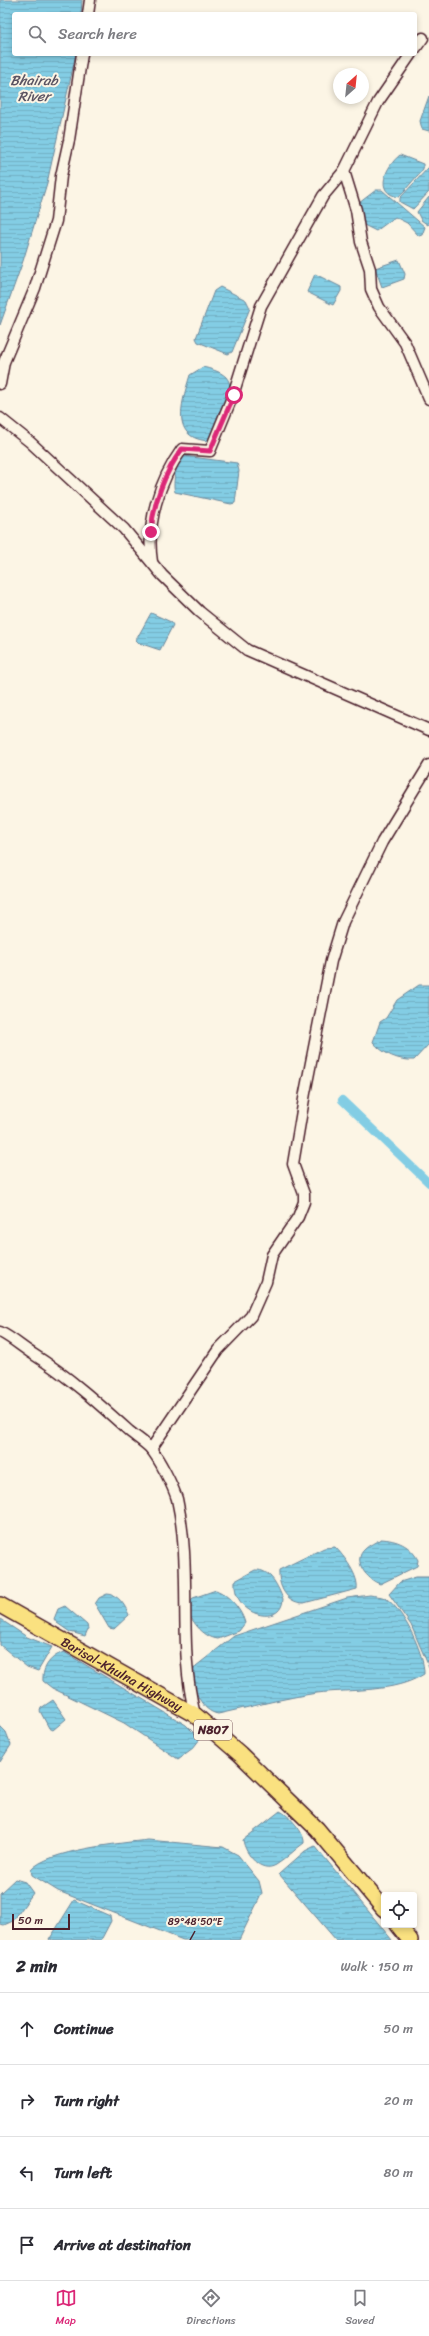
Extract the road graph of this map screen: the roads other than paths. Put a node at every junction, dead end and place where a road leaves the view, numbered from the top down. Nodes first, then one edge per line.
1 (90, 0) edge
2 (88, 12) edge
3 (423, 38) dead end
4 (417, 46) edge
5 (82, 56) edge
6 (411, 56) edge
7 (344, 171) junction
8 (0, 384) edge
9 (429, 399) edge
10 (0, 418) edge
11 (152, 563) junction
12 (429, 730) edge
13 (429, 765) edge
14 (0, 1332) edge
15 (151, 1449) junction
16 (0, 1605) edge
17 (195, 1715) junction
18 (381, 1905) edge
19 (400, 1928) edge
20 (410, 1940) edge

1 - 2 street
3 - 4 street
5 - 8 street
6 - 7 street
7 - 9 street
7 - 11 street
10 - 11 street
11 - 12 street
13 - 15 street
14 - 15 street
15 - 17 street
16 - 17 highway, Barisal-Khulna Highway / N807
17 - 18 highway, Barisal-Khulna Highway / N807
19 - 20 highway

